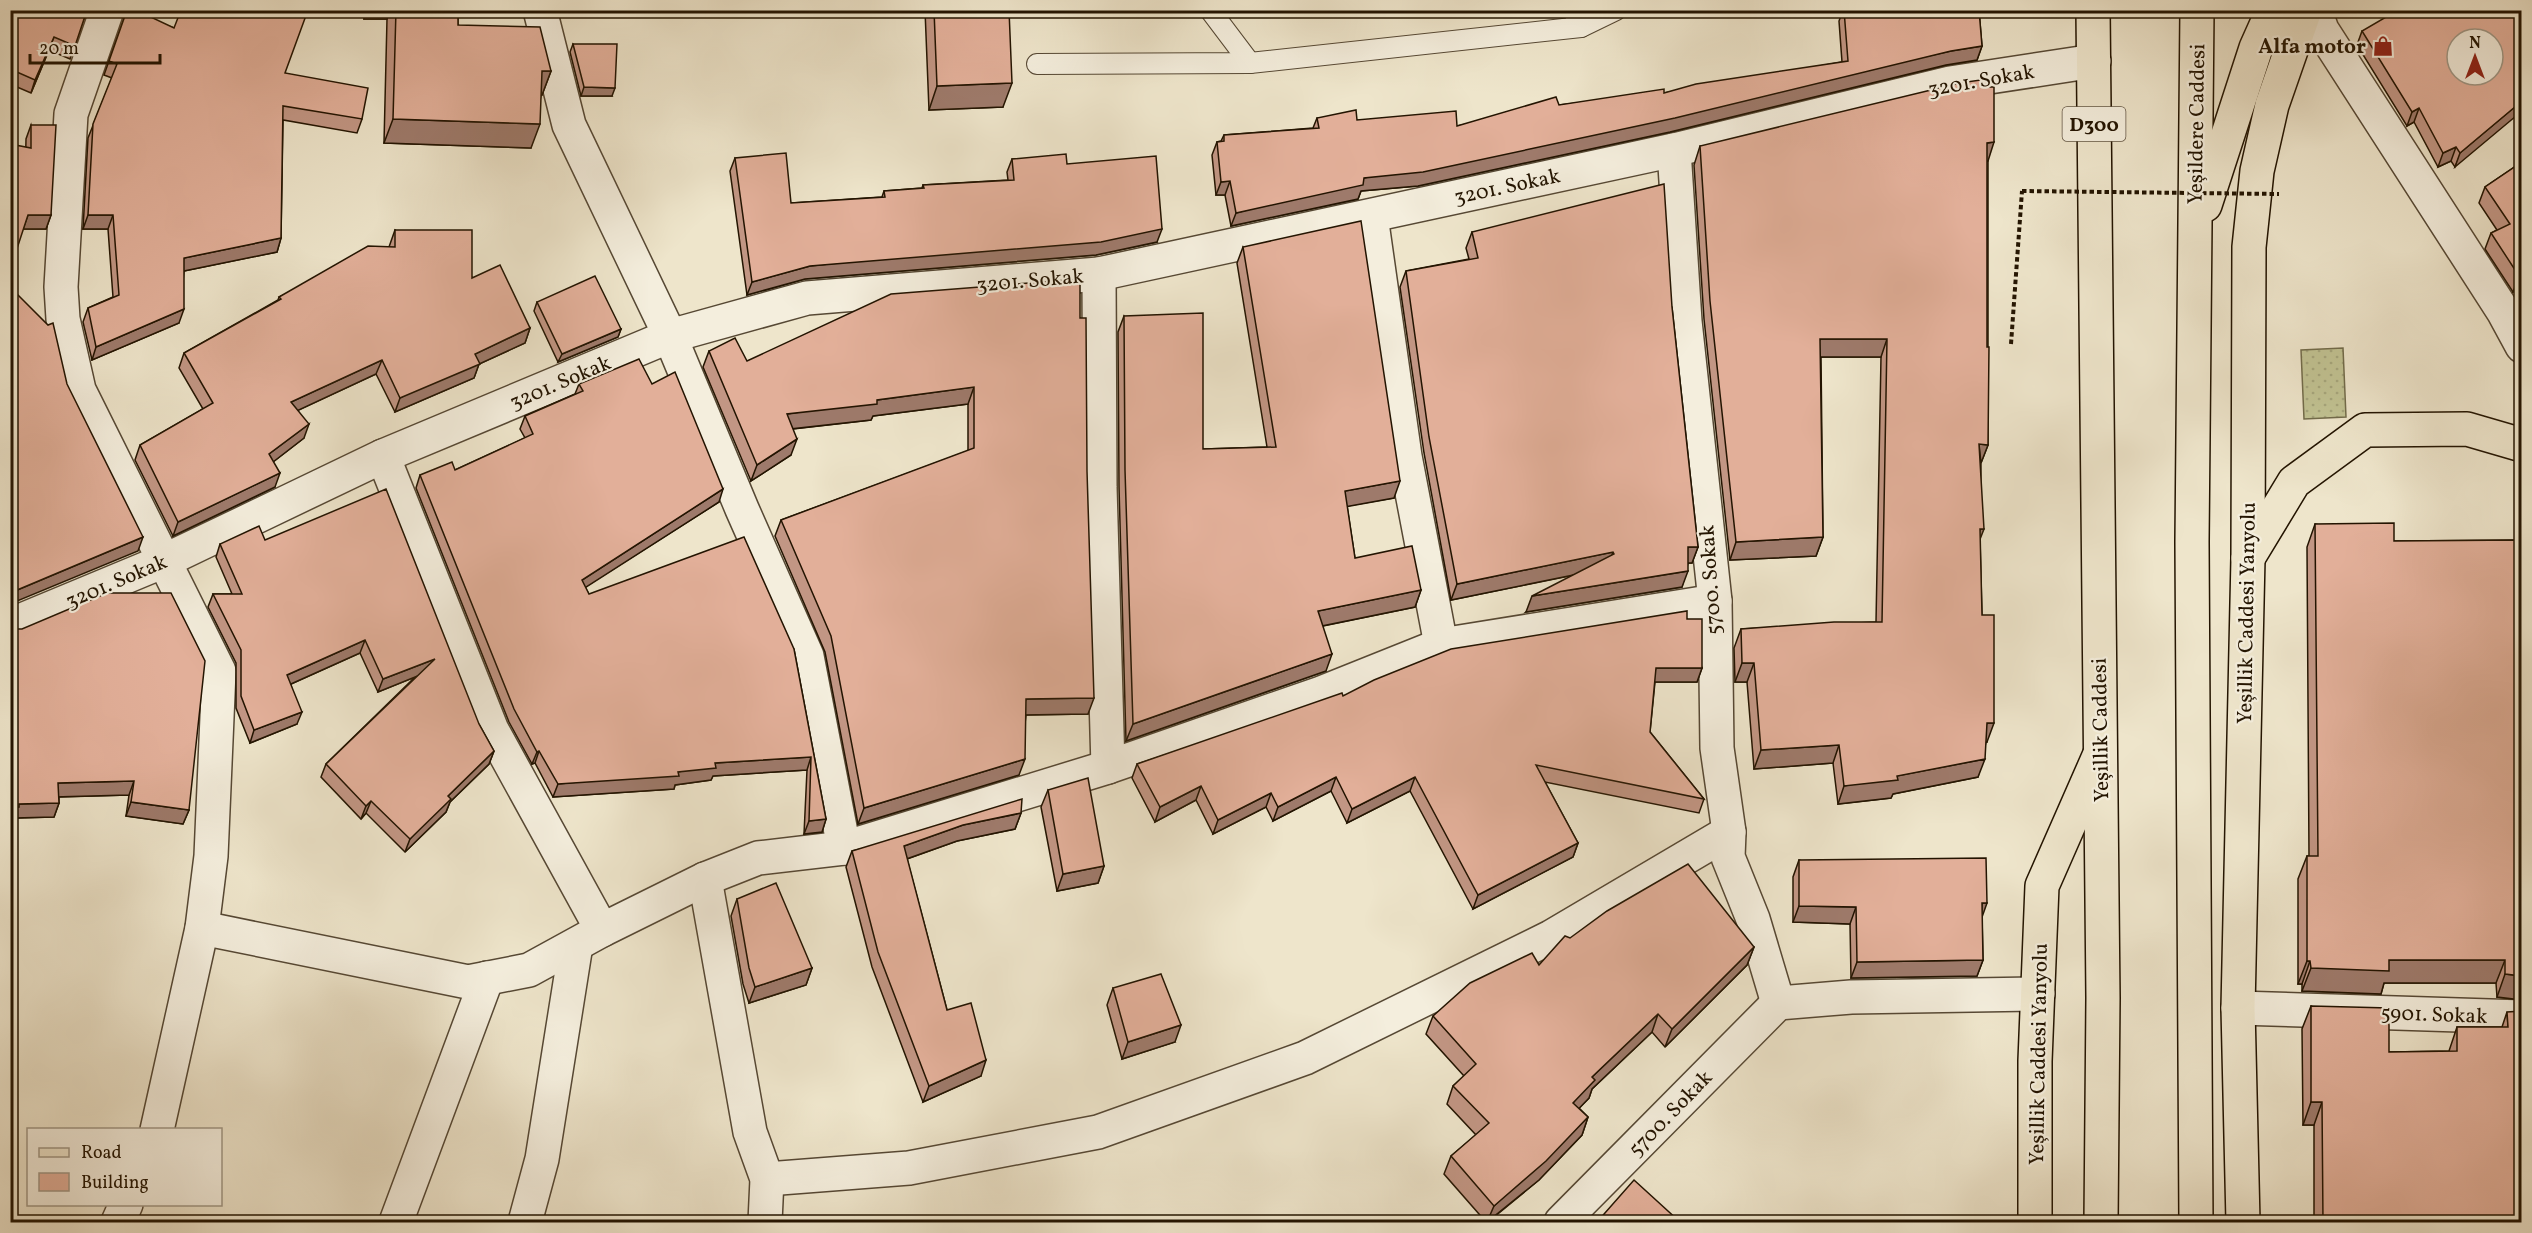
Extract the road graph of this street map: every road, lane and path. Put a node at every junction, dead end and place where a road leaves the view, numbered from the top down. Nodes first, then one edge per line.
1 (107, 10) edge
2 (540, 10) edge
3 (1209, 10) edge
4 (1616, 10) edge
5 (2093, 10) edge
6 (2197, 10) edge
7 (2273, 10) edge
8 (2320, 15) edge
9 (1577, 19) edge
10 (2094, 61) junction
11 (1250, 63) junction
12 (1037, 64) dead end
13 (1674, 150) junction
14 (2279, 194) dead end
15 (1371, 216) junction
16 (2194, 238) junction
17 (1099, 274) junction
18 (670, 336) junction
19 (2011, 344) dead end
20 (2522, 346) edge
21 (2522, 445) edge
22 (382, 456) junction
23 (2248, 558) junction
24 (164, 561) junction
25 (1714, 601) junction
26 (10, 625) edge
27 (1441, 645) junction
28 (2100, 754) junction
29 (1108, 767) junction
30 (1729, 832) junction
31 (844, 848) junction
32 (705, 879) junction
33 (202, 928) junction
34 (589, 937) junction
35 (488, 978) junction
36 (2038, 994) junction
37 (1778, 1003) junction
38 (2238, 1008) junction
39 (2522, 1017) edge
40 (157, 1128) edge
41 (767, 1179) junction
42 (125, 1206) edge
43 (118, 1222) edge
44 (396, 1222) edge
45 (525, 1222) edge
46 (765, 1222) edge
47 (1561, 1222) edge
48 (2035, 1222) edge
49 (2101, 1222) edge
50 (2196, 1222) edge
51 (2243, 1222) edge

1 - 24 street
2 - 18 street
3 - 11 lane
4 - 9 lane
5 - 10 main road, D300
6 - 16 main road, Yeşildere Caddesi
7 - 16 main road
8 - 20 street
8 - 23 main road, Yeşillik Caddesi Yanyolu
9 - 11 lane
10 - 13 street, 3201. Sokak
10 - 28 main road, Yeşillik Caddesi / D300
11 - 12 lane
13 - 15 street, 3201. Sokak
13 - 25 street, 5700. Sokak
14 - 19 path, bridge
15 - 17 street, 3201. Sokak
15 - 27 street
16 - 50 main road
17 - 18 street, 3201. Sokak
17 - 29 street
18 - 22 street, 3201. Sokak
18 - 31 street
21 - 23 main road
22 - 24 street, 3201. Sokak
22 - 34 street
23 - 38 main road, Yeşillik Caddesi Yanyolu
24 - 26 street, 3201. Sokak
24 - 33 street
25 - 27 street
25 - 30 street, 5700. Sokak
27 - 29 street
28 - 36 main road, Yeşillik Caddesi Yanyolu
28 - 49 main road, Yeşillik Caddesi
29 - 31 street
30 - 37 street, 5700. Sokak
30 - 41 street
31 - 32 street
32 - 34 street
32 - 41 street
33 - 35 street
33 - 40 street
34 - 35 street
34 - 45 street
35 - 44 street
36 - 37 street
36 - 48 main road, Yeşillik Caddesi Yanyolu
37 - 47 street, 5700. Sokak
38 - 39 street, 5901. Sokak
38 - 51 main road, Yeşillik Caddesi Yanyolu
41 - 46 street
42 - 43 street

